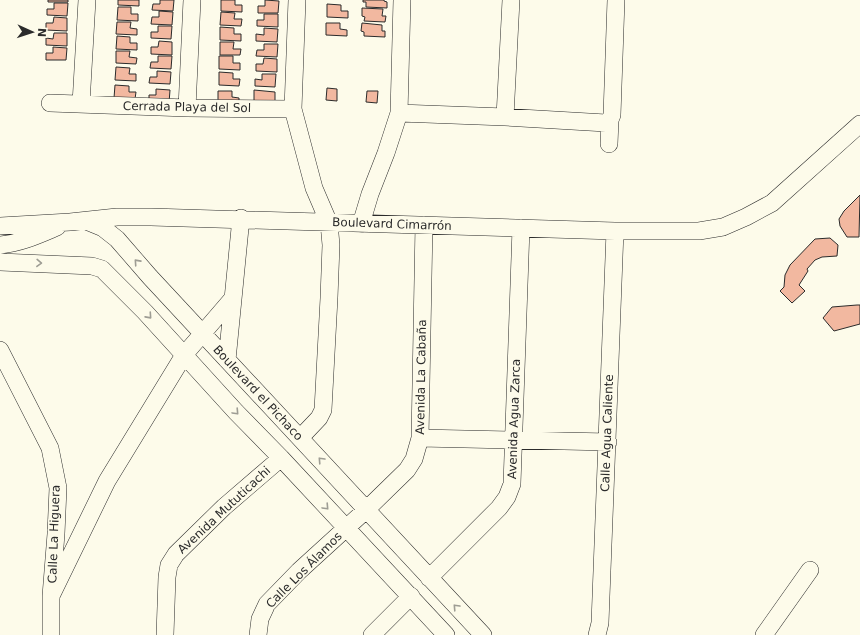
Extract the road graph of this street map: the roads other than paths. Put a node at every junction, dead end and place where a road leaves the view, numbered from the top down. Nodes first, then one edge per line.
1 (87, 0) edge
2 (192, 0) edge
3 (297, 0) edge
4 (402, 0) edge
5 (511, 0) edge
6 (616, 0) edge
7 (50, 103) dead end
8 (81, 104) junction
9 (187, 108) junction
10 (293, 110) junction
11 (399, 113) junction
12 (505, 117) junction
13 (610, 120) junction
14 (860, 124) edge
15 (609, 144) dead end
16 (241, 218) junction
17 (78, 221) junction
18 (329, 223) junction
19 (361, 224) junction
20 (424, 225) junction
21 (0, 226) edge
22 (521, 228) junction
23 (615, 231) junction
24 (0, 245) edge
25 (0, 262) edge
26 (233, 298) junction
27 (202, 333) junction
28 (0, 350) edge
29 (184, 355) junction
30 (227, 360) junction
31 (300, 438) junction
32 (420, 438) junction
33 (514, 440) junction
34 (608, 442) junction
35 (281, 458) junction
36 (367, 509) junction
37 (345, 528) junction
38 (810, 570) dead end
39 (429, 578) junction
40 (51, 596) junction
41 (410, 596) junction
42 (51, 635) edge
43 (165, 635) edge
44 (258, 635) edge
45 (372, 635) edge
46 (446, 635) edge
47 (483, 635) edge
48 (597, 635) edge
49 (764, 635) edge

1 - 8 street
2 - 9 street, Cerrada Playa del Sol
3 - 10 street
4 - 11 street
5 - 12 street
6 - 13 street
7 - 8 street
8 - 9 street, Cerrada Playa del Sol
9 - 10 street, Cerrada Playa del Sol
10 - 18 street
11 - 12 street
11 - 19 street
12 - 13 street
13 - 15 street
14 - 23 street, Boulevard Cimarrón
16 - 17 street, Boulevard Cimarrón
16 - 18 street, Boulevard Cimarrón
16 - 26 street
17 - 21 street, Boulevard el Pichaco
17 - 24 street
27 -> 17 street, Boulevard el Pichaco
18 - 19 street, Boulevard Cimarrón
18 - 31 street
19 - 20 street, Boulevard Cimarrón
20 - 22 street, Boulevard Cimarrón
20 - 32 street, Avenida La Cabaña
22 - 23 street, Boulevard Cimarrón
22 - 33 street, Avenida Agua Zarca
23 - 34 street, Calle Agua Caliente
25 -> 29 street
26 - 27 street
26 - 30 street
27 - 29 street
27 - 30 street, Boulevard el Pichaco
28 - 40 street, Calle La Higuera
29 -> 35 street
29 - 40 street
30 - 31 street, Boulevard el Pichaco
36 -> 31 street, Boulevard el Pichaco
32 - 33 street
32 - 36 street, Avenida La Cabaña
33 - 34 street
33 - 39 street, Avenida Agua Zarca
34 - 48 street, Calle Agua Caliente
35 -> 37 street
35 - 43 street, Avenida Mututicachi
36 - 37 street, Avenida La Cabaña
36 - 39 street, Boulevard el Pichaco
37 - 41 street
37 - 44 street, Calle Los Álamos
38 - 49 street
47 -> 39 street, Boulevard el Pichaco
40 - 42 street, Calle La Higuera
41 - 45 street
41 - 46 street

